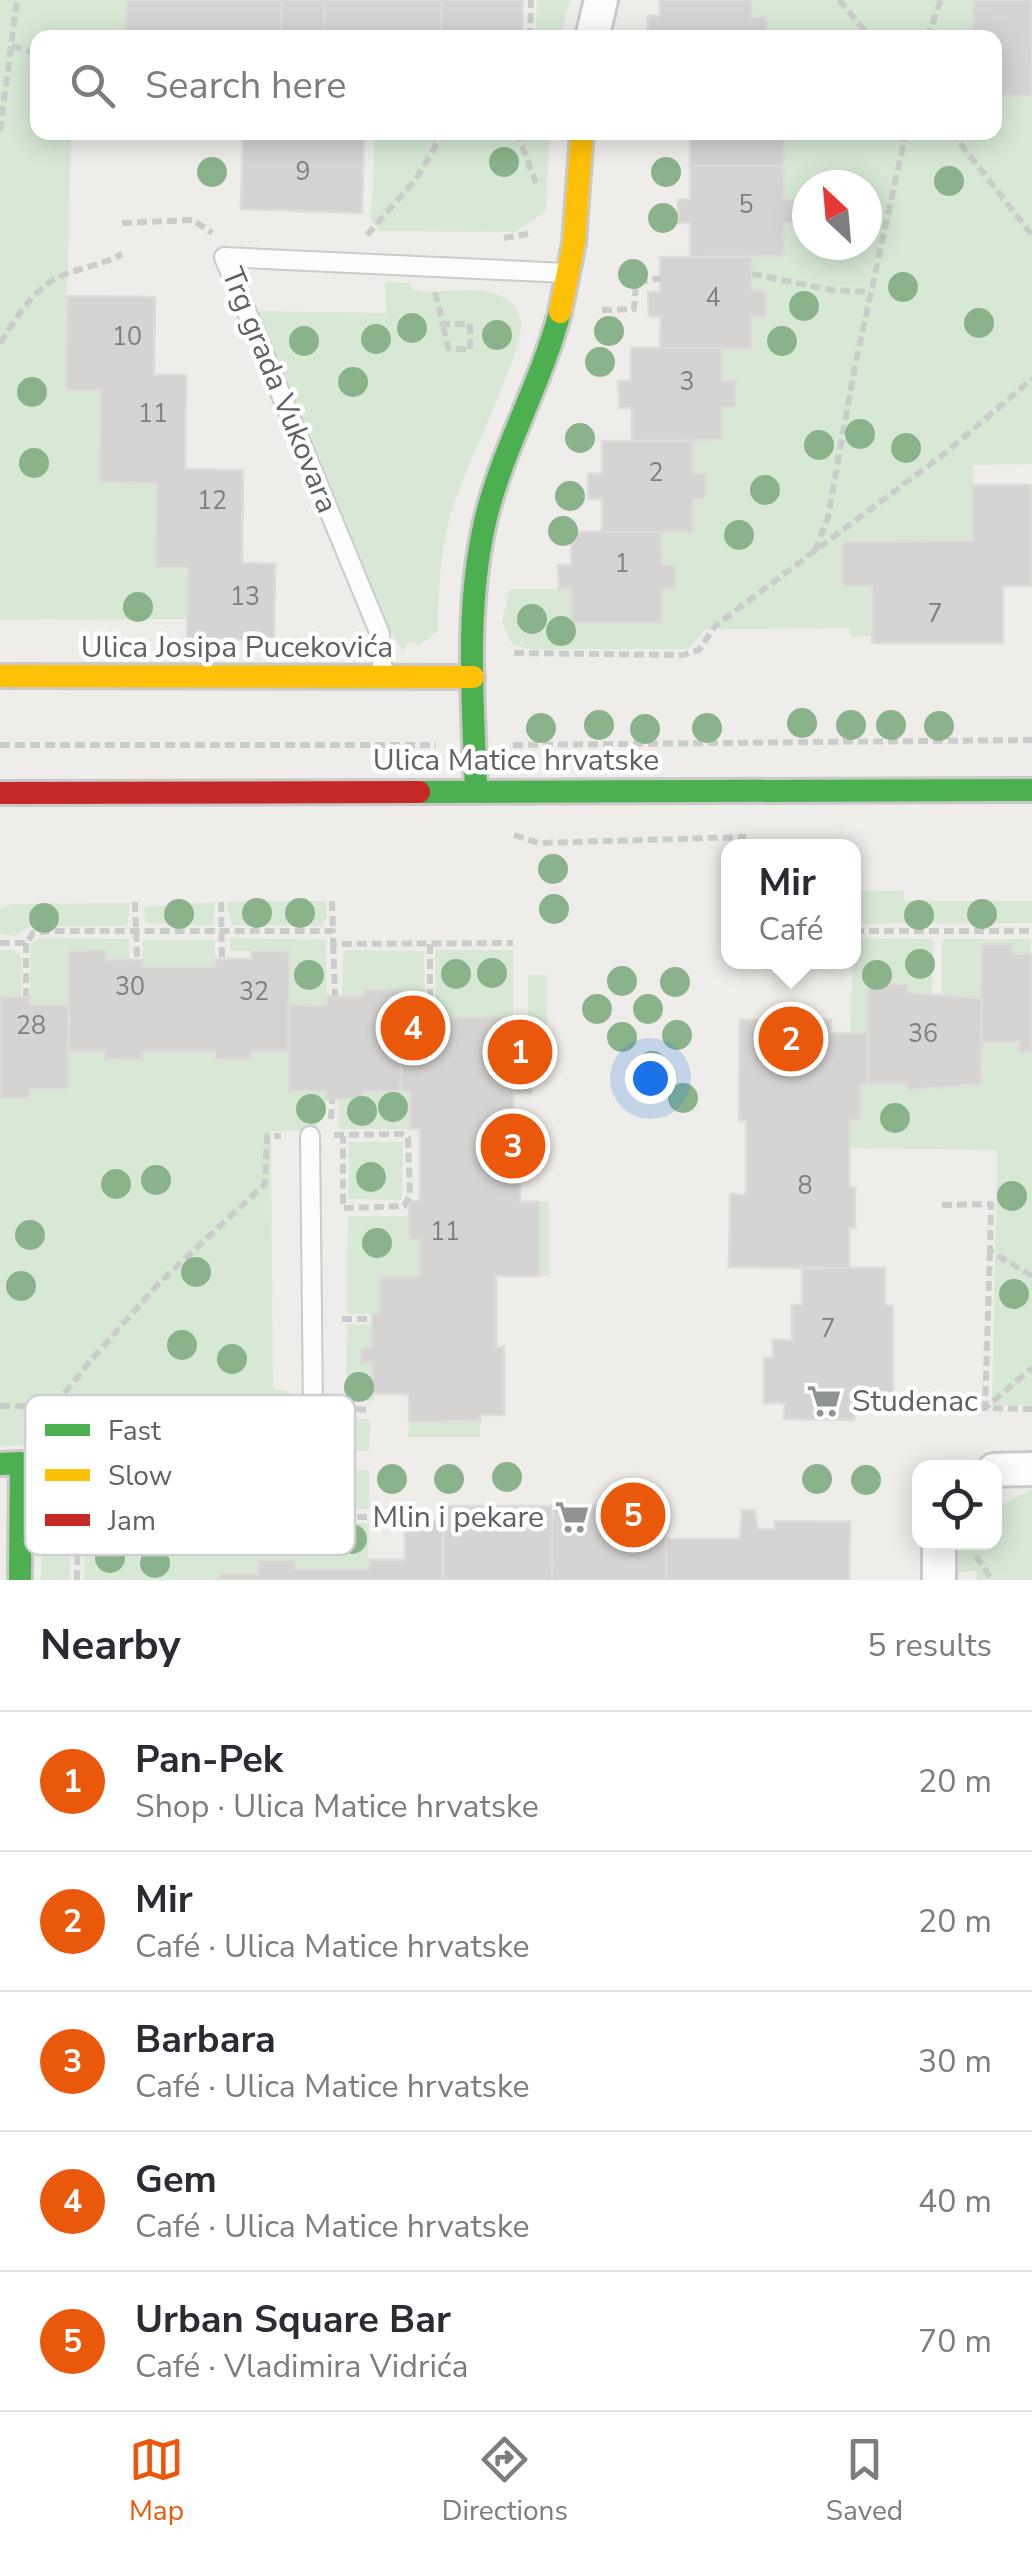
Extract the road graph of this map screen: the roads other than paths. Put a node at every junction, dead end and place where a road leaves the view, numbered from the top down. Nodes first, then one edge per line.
1 (601, 0) edge
2 (594, 30) edge
3 (582, 140) edge
4 (569, 273) junction
5 (0, 676) edge
6 (383, 677) junction
7 (473, 677) junction
8 (476, 790) junction
9 (1032, 790) edge
10 (0, 793) edge
11 (310, 1136) road end
12 (313, 1395) edge
13 (11, 1463) edge
14 (1032, 1469) edge
15 (1002, 1470) edge
16 (940, 1550) edge
17 (20, 1580) edge
18 (940, 1580) edge

1 - 2 street
3 - 4 street
4 - 6 lane, Trg grada Vukovara
4 - 7 street
5 - 6 street, Ulica Josipa Pucekovića
6 - 7 street, Ulica Josipa Pucekovića
7 - 8 street
8 - 9 street, Ulica Matice hrvatske
8 - 10 street, Ulica Matice hrvatske
11 - 12 lane
13 - 17 street
14 - 15 street
16 - 18 street

